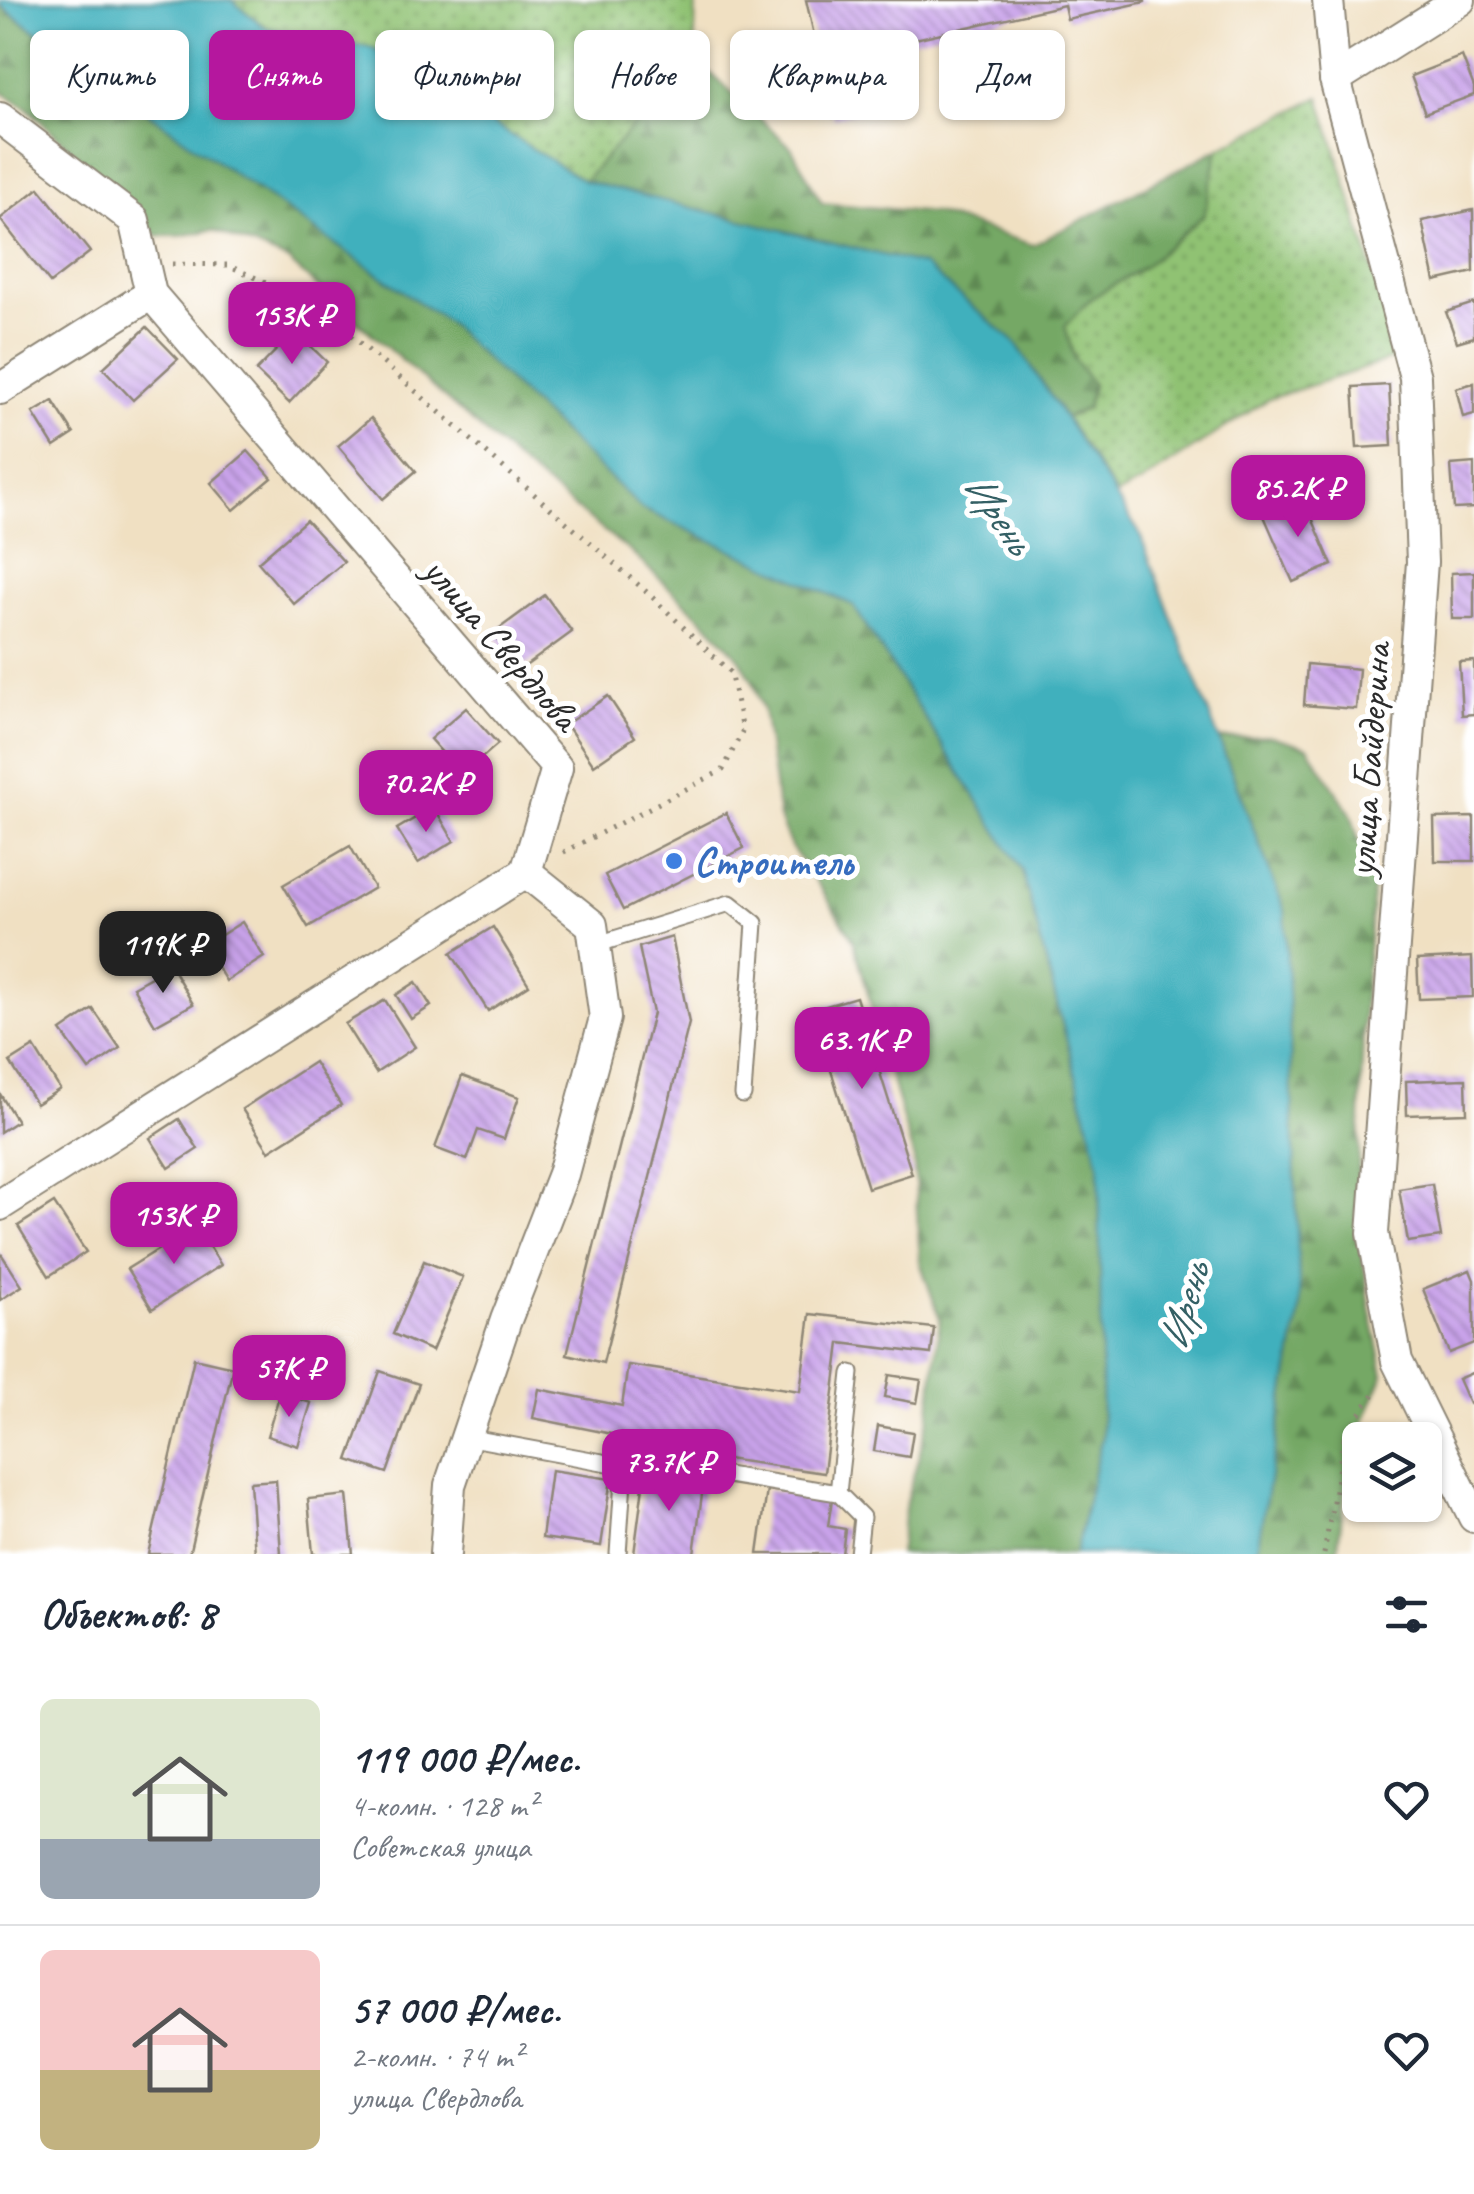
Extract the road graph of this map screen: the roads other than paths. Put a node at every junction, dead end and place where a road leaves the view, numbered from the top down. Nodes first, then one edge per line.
1 (1328, 0) edge
2 (1460, 0) edge
3 (1335, 78) junction
4 (0, 118) edge
5 (151, 294) junction
6 (0, 389) edge
7 (526, 872) junction
8 (594, 945) junction
9 (743, 1094) dead end
10 (0, 1204) edge
11 (852, 1372) dead end
12 (466, 1437) junction
13 (624, 1466) junction
14 (838, 1493) junction
15 (1474, 1517) edge
16 (445, 1554) edge
17 (618, 1554) edge
18 (858, 1554) edge

1 - 3 street, улица Байдерина
2 - 3 street
3 - 15 street, улица Байдерина
4 - 5 street, улица Свердлова
5 - 6 street
5 - 7 street, улица Свердлова
7 - 8 street
7 - 10 street
8 - 9 lane
8 - 12 street
11 - 14 lane
12 - 13 lane
12 - 16 street
13 - 14 lane
13 - 17 lane
14 - 18 lane

